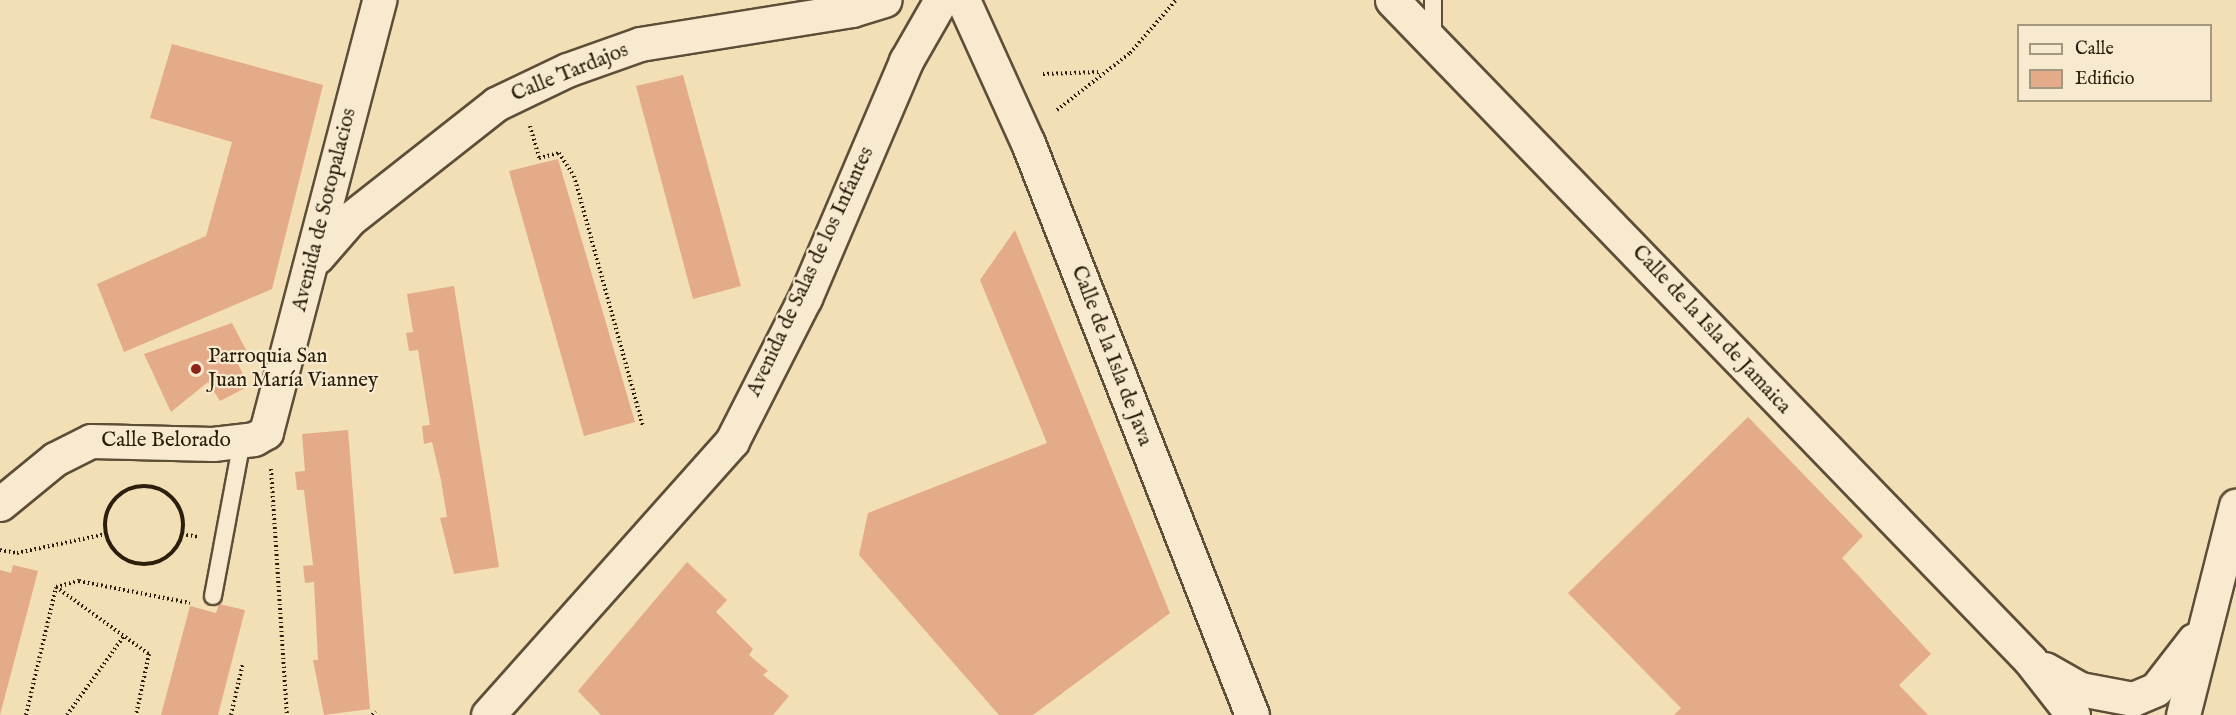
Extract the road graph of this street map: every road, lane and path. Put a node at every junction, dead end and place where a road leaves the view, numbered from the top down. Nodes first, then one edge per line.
1 (379, 0) edge
2 (885, 0) edge
3 (941, 0) edge
4 (963, 0) edge
5 (1176, 0) edge
6 (1392, 0) edge
7 (1432, 0) edge
8 (1433, 42) junction
9 (1099, 72) junction
10 (1043, 74) dead end
11 (1057, 110) dead end
12 (527, 116) dead end
13 (313, 264) junction
14 (273, 421) joint
15 (643, 426) dead end
16 (256, 448) junction
17 (0, 504) edge
18 (2236, 506) edge
19 (106, 534) junction
20 (0, 550) edge
21 (56, 586) junction
22 (213, 596) joint
23 (2203, 628) junction
24 (124, 636) junction
25 (2030, 660) junction
26 (243, 663) dead end
27 (376, 711) dead end
28 (26, 715) edge
29 (67, 715) edge
30 (136, 715) edge
31 (231, 715) edge
32 (286, 715) edge
33 (372, 715) edge
34 (488, 715) edge
35 (1252, 715) edge
36 (2073, 715) edge
37 (2183, 715) edge

1 - 13 street, Avenida de Sotopalacios
2 - 13 street, Calle Tardajos
3 - 34 street, Avenida de Salas de los Infantes
4 - 35 street, Calle de la Isla de Java
5 - 9 path
6 - 8 street, Calle de la Isla de Jamaica
7 - 8 lane
8 - 25 street, Calle de la Isla de Jamaica
9 - 10 path
9 - 11 path
12 - 15 path
13 - 14 street, Avenida de Sotopalacios
14 - 16 street, Calle Belorado
16 - 17 street, Calle Belorado
16 - 22 lane
16 - 32 path
18 - 23 street
19 - 19 path
19 - 20 path
21 - 22 path
21 - 24 path
21 - 28 path
23 - 25 street, Calle de la Isla de Jamaica
23 - 37 street
24 - 29 path
24 - 30 path
25 - 36 street, Calle de la Isla de Jamaica
26 - 31 path
27 - 33 path

